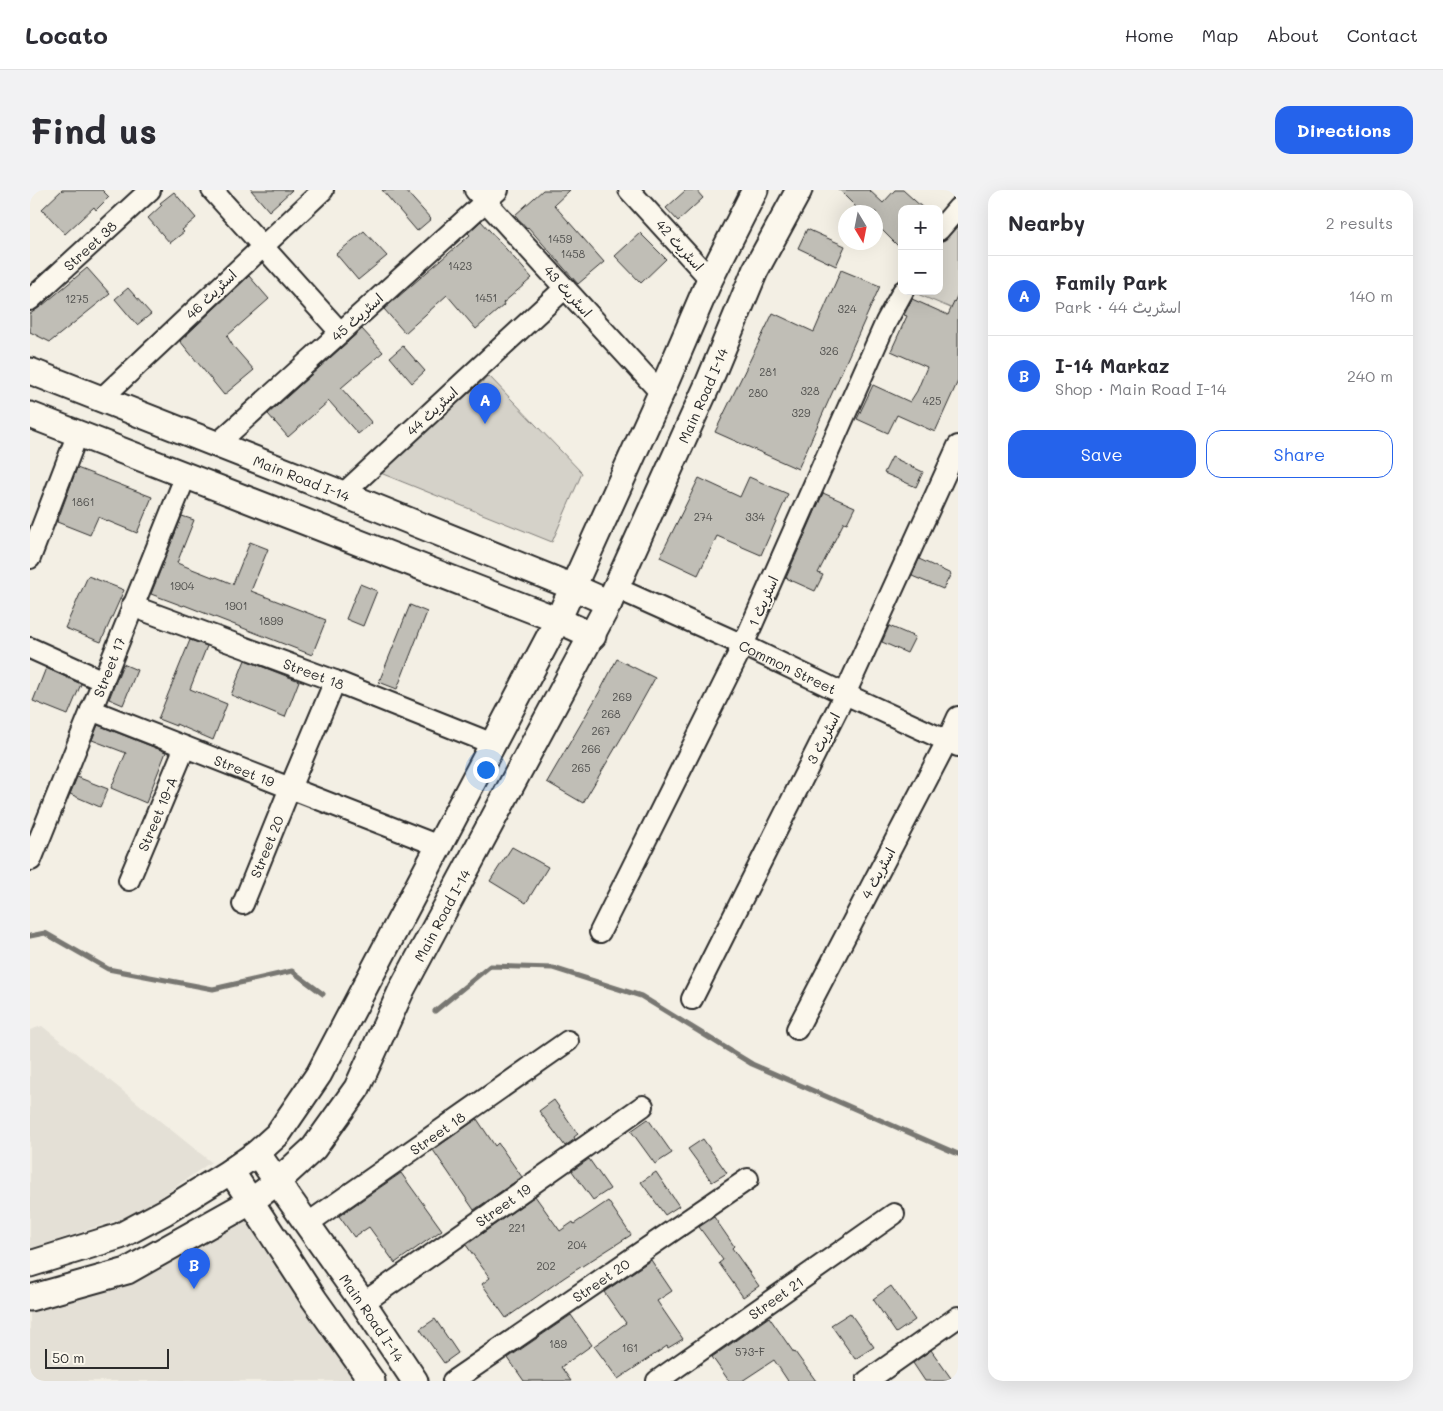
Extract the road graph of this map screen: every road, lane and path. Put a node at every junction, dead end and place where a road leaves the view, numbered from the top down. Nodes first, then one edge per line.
1 (150, 190) edge
2 (212, 190) edge
3 (323, 190) edge
4 (630, 190) edge
5 (755, 190) edge
6 (799, 190) edge
7 (486, 194) edge
8 (958, 208) edge
9 (943, 225) edge
10 (262, 246) junction
11 (710, 279) junction
12 (565, 288) junction
13 (900, 295) edge
14 (30, 300) edge
15 (340, 332) junction
16 (30, 371) edge
17 (661, 393) junction
18 (101, 399) junction
19 (30, 415) edge
20 (78, 433) junction
21 (216, 444) junction
22 (958, 446) edge
23 (186, 475) junction
24 (343, 494) junction
25 (30, 558) edge
26 (574, 587) junction
27 (613, 596) junction
28 (132, 606) junction
29 (558, 620) junction
30 (593, 636) junction
31 (743, 645) junction
32 (30, 648) edge
33 (103, 680) junction
34 (335, 681) junction
35 (845, 694) junction
36 (91, 710) junction
37 (958, 717) edge
38 (953, 743) edge
39 (493, 744) junction
40 (185, 747) junction
41 (290, 788) junction
42 (439, 846) junction
43 (31, 860) dead end
44 (129, 880) dead end
45 (243, 904) dead end
46 (600, 932) dead end
47 (692, 999) dead end
48 (797, 1029) dead end
49 (568, 1041) dead end
50 (642, 1106) dead end
51 (257, 1153) junction
52 (231, 1171) junction
53 (748, 1179) dead end
54 (277, 1182) junction
55 (250, 1202) junction
56 (894, 1214) dead end
57 (307, 1224) junction
58 (30, 1264) edge
59 (30, 1298) edge
60 (363, 1303) junction
61 (958, 1318) edge
62 (372, 1381) edge
63 (415, 1381) edge
64 (453, 1381) edge
65 (657, 1381) edge
66 (867, 1381) edge

1 - 14 street, Street 38
2 - 10 street
3 - 10 street, اسٹریٹ 46
4 - 11 street, اسٹریٹ 42
5 - 11 main road
6 - 27 main road, Main Road I-14
7 - 12 street, اسٹریٹ 43
7 - 15 street, اسٹریٹ 45
8 - 9 street
10 - 15 street
10 - 18 street, اسٹریٹ 46
11 - 17 main road
12 - 17 street, اسٹریٹ 43
12 - 24 street, اسٹریٹ 44
13 - 31 street, اسٹریٹ 1
15 - 21 street, اسٹریٹ 45
16 - 18 main road, Main Road I-14
17 - 26 main road
18 - 21 main road, Main Road I-14
19 - 20 main road
20 - 23 main road
20 - 25 street
21 - 24 main road, Main Road I-14
22 - 35 street, اسٹریٹ 3
23 - 28 street, Street 17
23 - 29 main road
24 - 26 main road, Main Road I-14
26 - 27 main road, Main Road I-14
26 - 29 main road
27 - 30 main road, Main Road I-14
27 - 31 street, Common Street
28 - 33 street, Street 17
28 - 34 street, Street 18
29 - 30 main road
29 - 39 main road
30 - 54 main road, Main Road I-14
31 - 35 street, Common Street
31 - 46 street, اسٹریٹ 1
32 - 33 street
33 - 36 street, Street 17
34 - 39 street, Street 18
34 - 41 street, Street 19
35 - 38 street, Common Street
35 - 47 street, اسٹریٹ 3
36 - 40 street, Street 19
36 - 43 street, Street 17
37 - 38 street, اسٹریٹ 4
38 - 48 street, اسٹریٹ 4
39 - 42 main road
40 - 41 street, Street 19
40 - 44 street, Street 19-A
41 - 42 street
41 - 45 street, Street 20
42 - 51 main road
49 - 57 street, Street 18
50 - 60 street, Street 19
51 - 52 main road
51 - 54 main road, Main Road I-14
52 - 55 main road
52 - 58 main road
53 - 64 street, Street 20
54 - 55 main road, Main Road I-14
54 - 57 main road, Main Road I-14
55 - 59 main road, Main Road I-14
55 - 62 main road
56 - 65 street, Street 21
57 - 60 main road, Main Road I-14
60 - 63 main road, Main Road I-14
61 - 66 street

